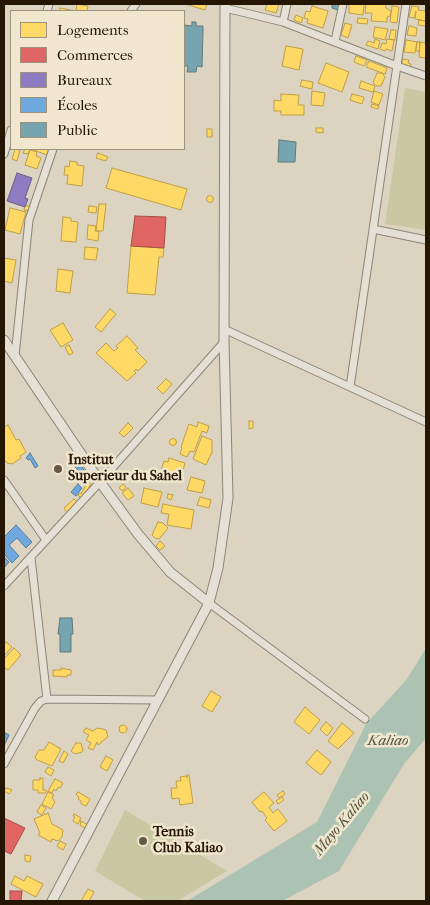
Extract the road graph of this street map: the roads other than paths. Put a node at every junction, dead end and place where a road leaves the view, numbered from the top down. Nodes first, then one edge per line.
1 (287, 4) edge
2 (344, 4) edge
3 (406, 4) edge
4 (225, 6) edge
5 (282, 22) junction
6 (335, 41) junction
7 (397, 66) junction
8 (426, 76) edge
9 (10, 133) edge
10 (53, 150) edge
11 (4, 154) edge
12 (373, 229) junction
13 (426, 240) edge
14 (224, 329) junction
15 (4, 340) edge
16 (224, 342) junction
17 (15, 356) junction
18 (350, 388) junction
19 (426, 422) edge
20 (4, 480) edge
21 (100, 482) junction
22 (46, 540) junction
23 (31, 558) junction
24 (4, 586) edge
25 (209, 603) junction
26 (47, 699) junction
27 (159, 700) junction
28 (365, 719) dead end
29 (4, 764) edge
30 (52, 901) edge

1 - 5 street
2 - 6 street
3 - 7 street
4 - 5 street
4 - 14 street
5 - 6 street
6 - 7 street
7 - 8 street
7 - 12 street
9 - 11 street
10 - 17 street
12 - 13 street
12 - 18 street
14 - 16 street
14 - 18 street
15 - 17 street
16 - 21 street
16 - 25 street
17 - 21 street
18 - 19 street
20 - 22 street
21 - 22 street
21 - 25 street
22 - 23 street
23 - 24 street
23 - 26 street
25 - 27 street
25 - 28 street
26 - 27 street
26 - 29 street
27 - 30 street

